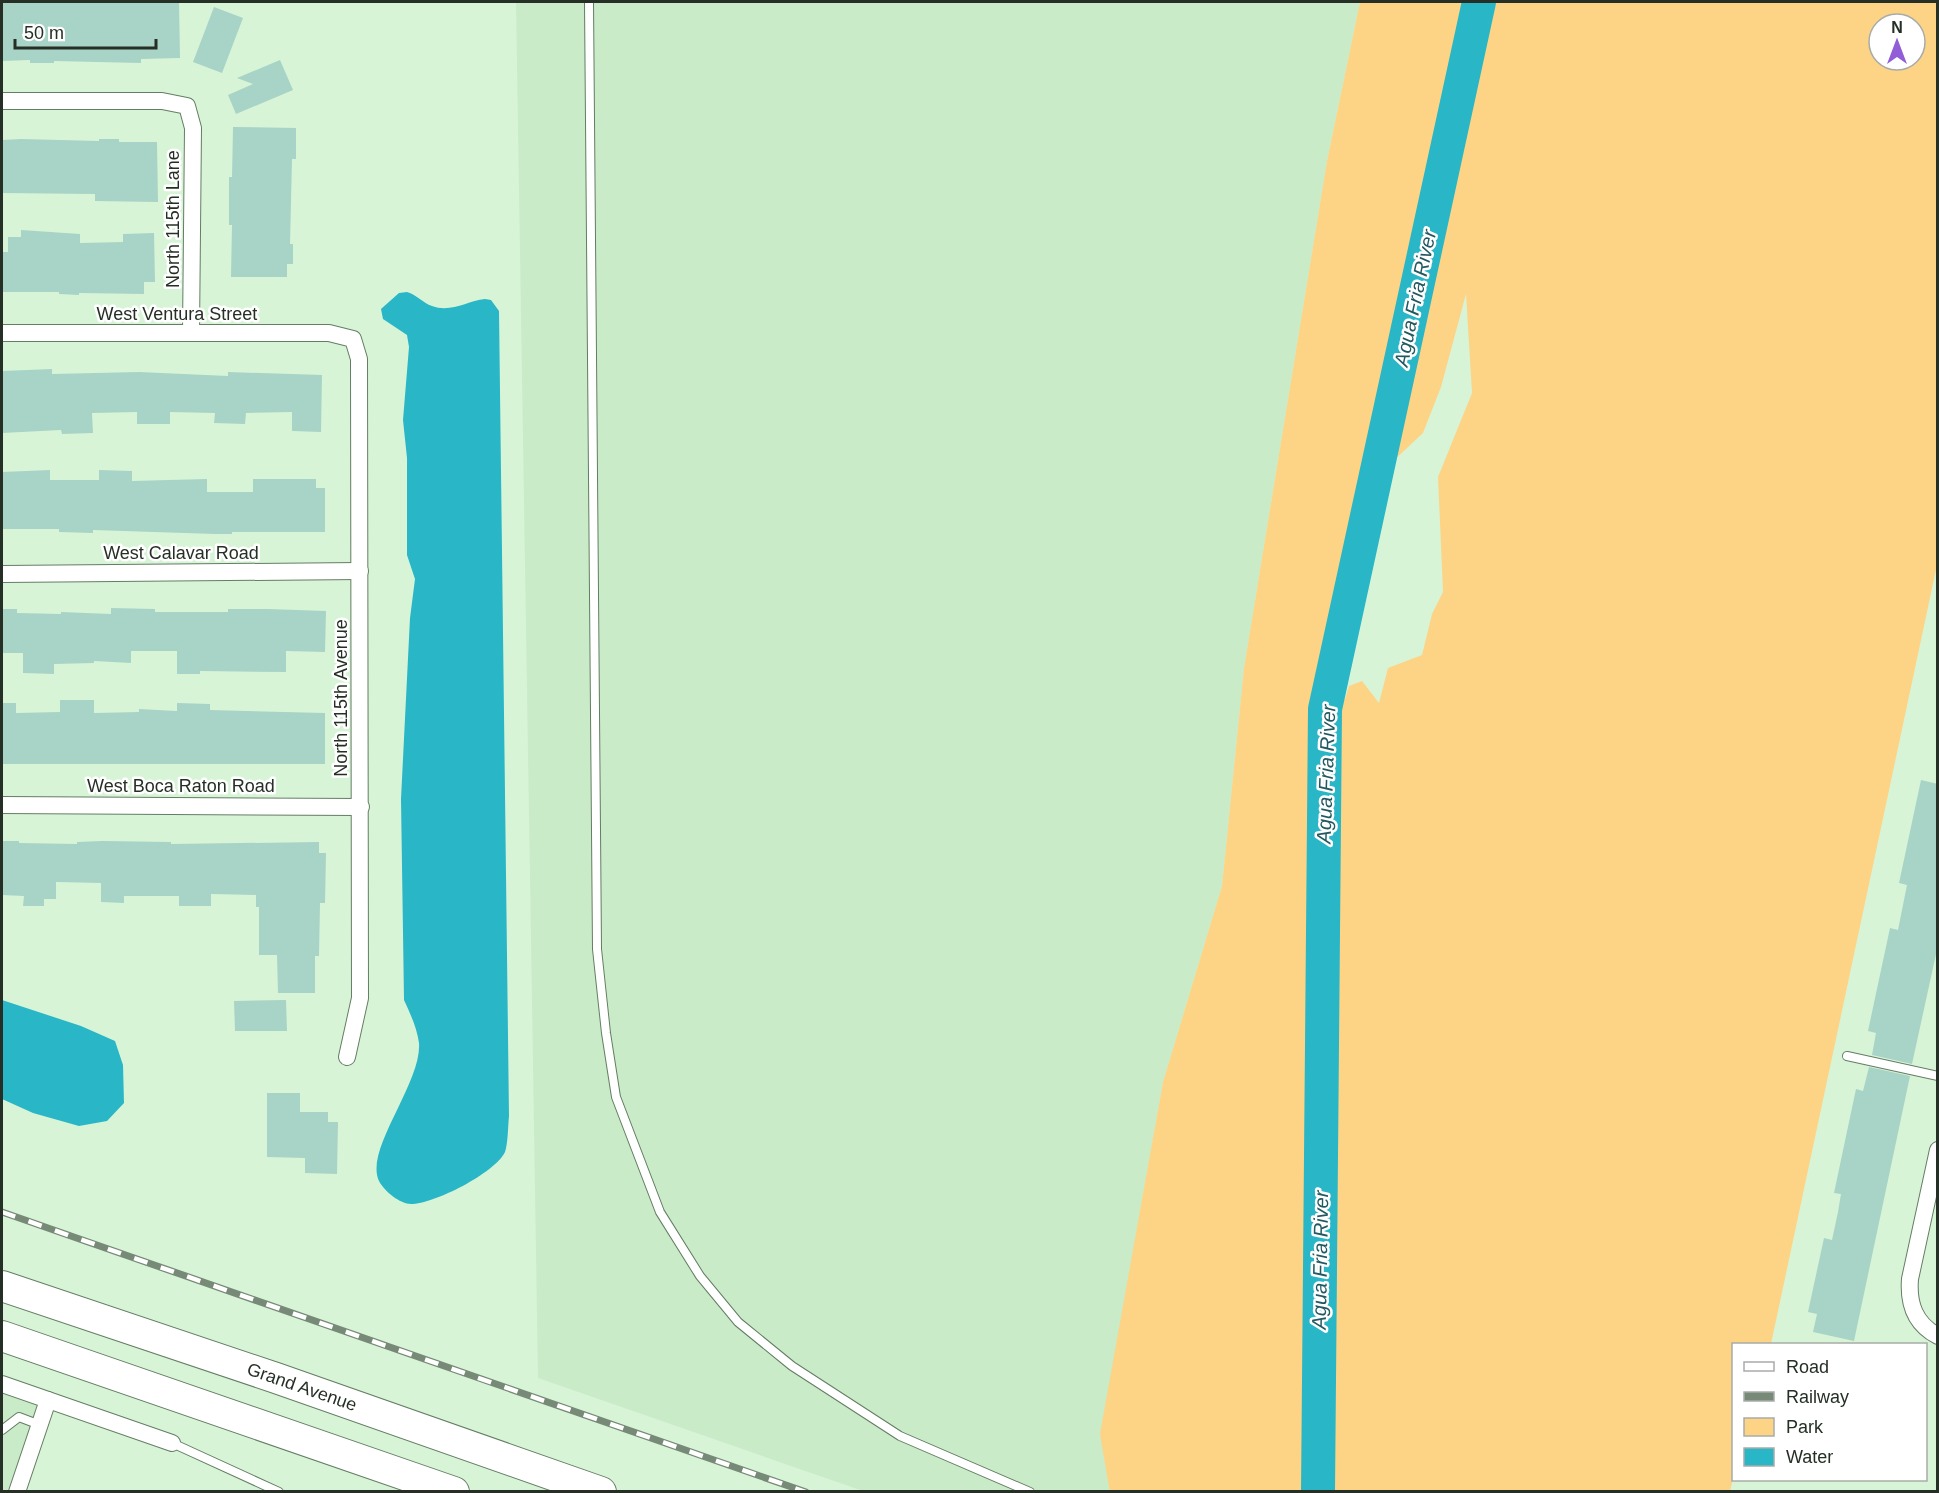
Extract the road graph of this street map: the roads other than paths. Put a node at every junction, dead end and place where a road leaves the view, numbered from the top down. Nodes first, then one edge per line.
1 (589, 2) edge
2 (2, 100) edge
3 (2, 333) edge
4 (192, 333) junction
5 (353, 339) joint
6 (360, 571) junction
7 (2, 574) edge
8 (2, 805) edge
9 (361, 807) junction
10 (1847, 1056) dead end
11 (347, 1057) dead end
12 (1938, 1076) edge
13 (1938, 1150) edge
14 (2, 1286) edge
15 (2, 1336) edge
16 (1938, 1336) edge
17 (2, 1384) edge
18 (48, 1400) junction
19 (40, 1425) junction
20 (2, 1430) edge
21 (172, 1443) joint
22 (17, 1491) edge
23 (279, 1491) edge
24 (454, 1491) edge
25 (601, 1491) edge
26 (1030, 1491) edge

1 - 26 lane
2 - 4 street, North 115th Lane
3 - 4 street, West Ventura Street
4 - 5 street, West Ventura Street
5 - 6 street, North 115th Avenue
6 - 7 street, West Calavar Road
6 - 9 street, North 115th Avenue
8 - 9 street, West Boca Raton Road
9 - 11 street, North 115th Avenue
10 - 12 lane
13 - 16 street
14 - 25 highway, Grand Avenue
15 - 24 highway
17 - 18 street
18 - 19 street
18 - 21 street
19 - 20 lane
19 - 22 street
21 - 23 lane

